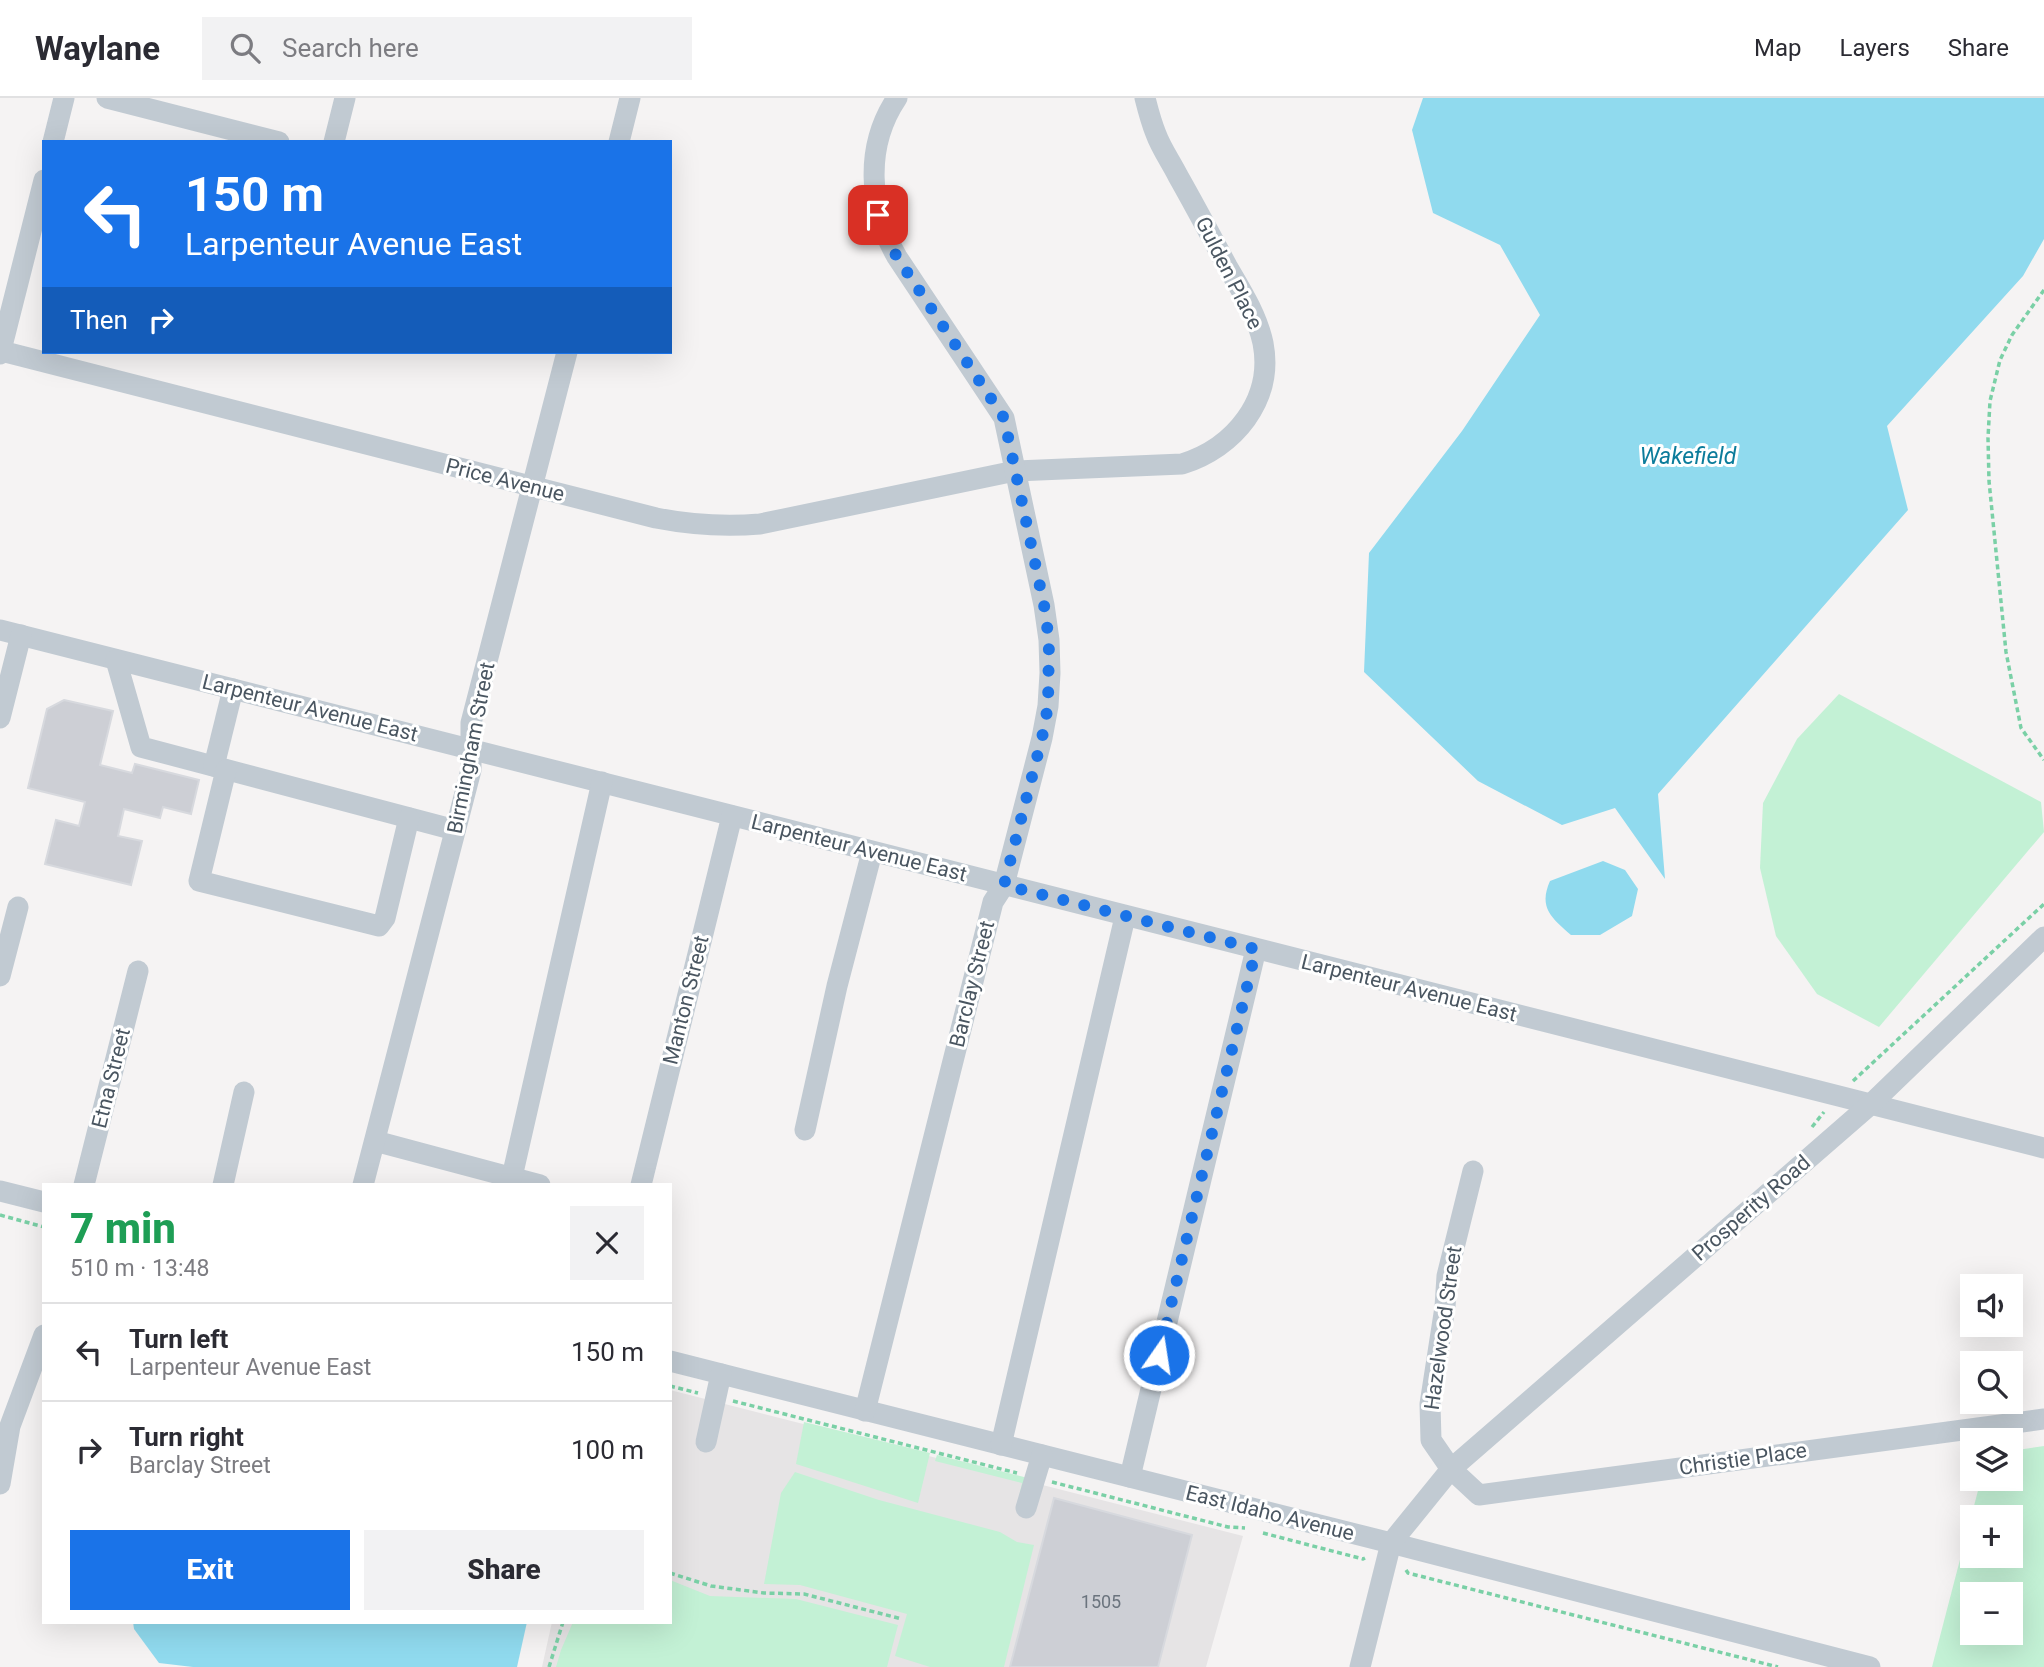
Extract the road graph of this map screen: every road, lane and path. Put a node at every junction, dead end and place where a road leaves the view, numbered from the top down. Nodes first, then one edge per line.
1 (64, 98) edge
2 (107, 98) edge
3 (345, 98) edge
4 (630, 98) edge
5 (897, 98) edge
6 (1145, 98) edge
7 (54, 140) edge
8 (271, 140) edge
9 (334, 140) edge
10 (620, 140) edge
11 (42, 188) edge
12 (2044, 290) edge
13 (0, 353) edge
14 (567, 354) edge
15 (1015, 471) junction
16 (534, 487) junction
17 (10, 632) edge
18 (116, 660) junction
19 (233, 689) junction
20 (0, 718) edge
21 (471, 749) junction
22 (2044, 760) edge
23 (220, 768) junction
24 (601, 782) junction
25 (732, 816) junction
26 (409, 818) junction
27 (455, 830) junction
28 (872, 852) junction
29 (1004, 885) junction
30 (2044, 904) edge
31 (18, 907) dead end
32 (1125, 917) junction
33 (2044, 937) edge
34 (1256, 949) junction
35 (138, 971) dead end
36 (0, 976) edge
37 (244, 1092) dead end
38 (1837, 1096) junction
39 (1871, 1104) junction
40 (1812, 1127) dead end
41 (805, 1130) dead end
42 (375, 1141) junction
43 (2044, 1148) edge
44 (1473, 1171) dead end
45 (512, 1177) junction
46 (85, 1183) edge
47 (223, 1183) edge
48 (364, 1183) edge
49 (533, 1183) edge
50 (641, 1183) edge
51 (0, 1191) edge
52 (42, 1202) edge
53 (0, 1215) edge
54 (42, 1226) edge
55 (42, 1340) edge
56 (672, 1362) edge
57 (721, 1374) junction
58 (865, 1411) junction
59 (2044, 1419) edge
60 (706, 1442) dead end
61 (1001, 1445) junction
62 (1042, 1455) junction
63 (1451, 1469) junction
64 (1130, 1477) junction
65 (0, 1484) edge
66 (1026, 1508) dead end
67 (1391, 1543) junction
68 (1406, 1570) dead end
69 (672, 1574) edge
70 (902, 1619) dead end
71 (562, 1624) edge
72 (549, 1667) edge
73 (1360, 1667) edge
74 (1778, 1667) edge
75 (1870, 1667) edge

1 - 7 street
2 - 8 street
3 - 9 street
4 - 10 street
5 - 15 street, Barclay Street
6 - 15 street, Gulden Place
11 - 13 street
12 - 22 path
13 - 16 street, Price Avenue
14 - 16 street, Birmingham Street
15 - 16 street, Price Avenue
15 - 29 street, Barclay Street
16 - 21 street, Birmingham Street
17 - 18 street, Larpenteur Avenue East
17 - 20 street
18 - 19 street, Larpenteur Avenue East
18 - 23 street
19 - 21 street, Larpenteur Avenue East
19 - 23 street
21 - 24 street, Larpenteur Avenue East
21 - 27 street, Birmingham Street
23 - 26 street
23 - 26 street
24 - 25 street, Larpenteur Avenue East
24 - 45 street
25 - 28 street, Larpenteur Avenue East
25 - 50 street, Manton Street
26 - 27 street
27 - 42 street, Birmingham Street
28 - 29 street, Larpenteur Avenue East
28 - 41 street
29 - 32 street, Larpenteur Avenue East
29 - 58 street, Barclay Street
30 - 38 path
31 - 36 street
32 - 34 street, Larpenteur Avenue East
32 - 61 street
33 - 39 street, Prosperity Road
34 - 38 street, Larpenteur Avenue East
34 - 64 street
35 - 46 street, Etna Street
37 - 47 street
38 - 39 street, Larpenteur Avenue East
38 - 40 path
39 - 43 street, Larpenteur Avenue East
39 - 63 street, Prosperity Road
42 - 45 street
42 - 48 street, Birmingham Street
44 - 63 street, Hazelwood Street
45 - 49 street
51 - 52 street
53 - 54 path
55 - 65 street
56 - 57 street, East Idaho Avenue
57 - 58 street, East Idaho Avenue
57 - 60 street
58 - 61 street, East Idaho Avenue
59 - 63 street, Christie Place
61 - 62 street, East Idaho Avenue
62 - 64 street, East Idaho Avenue
62 - 66 street
63 - 67 street
64 - 67 street, East Idaho Avenue
67 - 73 street
67 - 75 street, East Idaho Avenue
68 - 74 path
69 - 70 path
71 - 72 path

